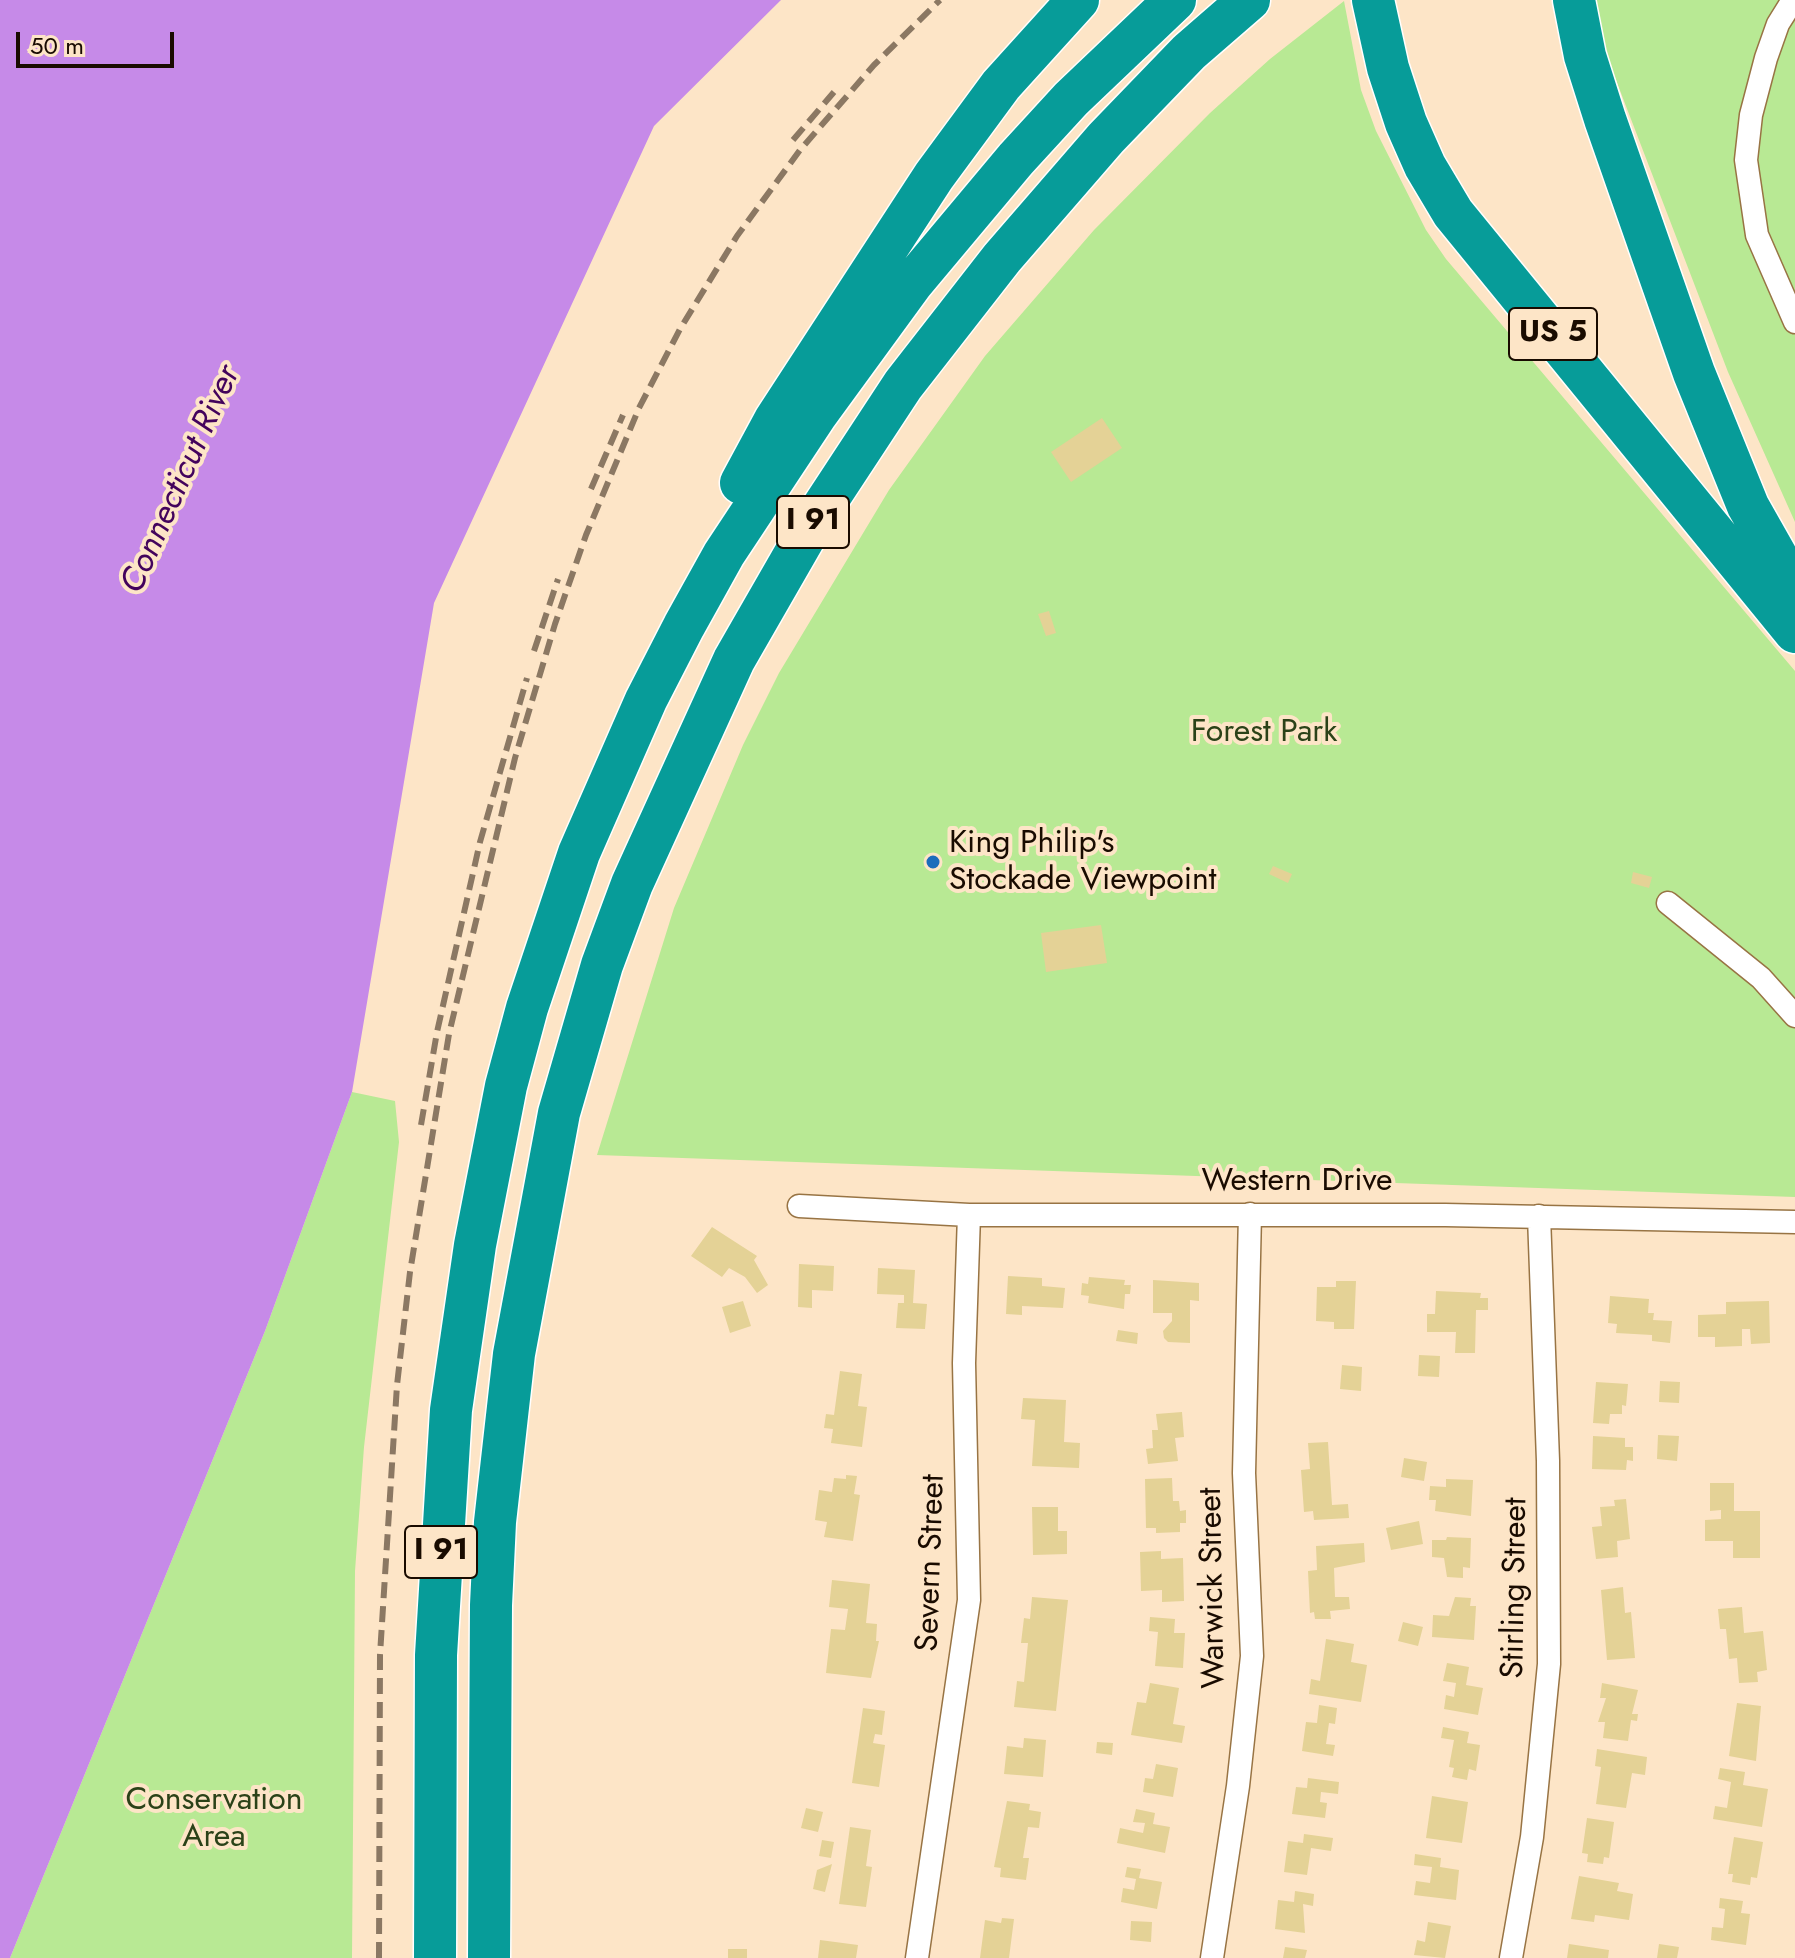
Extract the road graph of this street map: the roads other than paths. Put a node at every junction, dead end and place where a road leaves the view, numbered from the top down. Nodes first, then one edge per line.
1 (1078, 0) edge
2 (1175, 0) edge
3 (1249, 0) edge
4 (1574, 0) edge
5 (1793, 0) edge
6 (1373, 1) edge
7 (1795, 322) edge
8 (1795, 589) edge
9 (684, 626) junction
10 (1795, 632) edge
11 (1668, 903) dead end
12 (1795, 1016) edge
13 (799, 1206) dead end
14 (1250, 1214) junction
15 (969, 1215) junction
16 (1539, 1216) junction
17 (1795, 1222) edge
18 (435, 1958) edge
19 (489, 1958) edge
20 (917, 1958) edge
21 (1212, 1958) edge
22 (1511, 1958) edge

1 - 9 highway
2 - 9 highway, I 91
3 - 19 highway, I 91
4 - 8 highway
5 - 7 street
6 - 10 highway, US 5
9 - 18 highway, I 91
11 - 12 street
13 - 15 street, Western Drive
14 - 15 street, Western Drive
14 - 16 street, Western Drive
14 - 21 street, Warwick Street
15 - 20 street, Severn Street
16 - 17 street, Western Drive
16 - 22 street, Stirling Street

